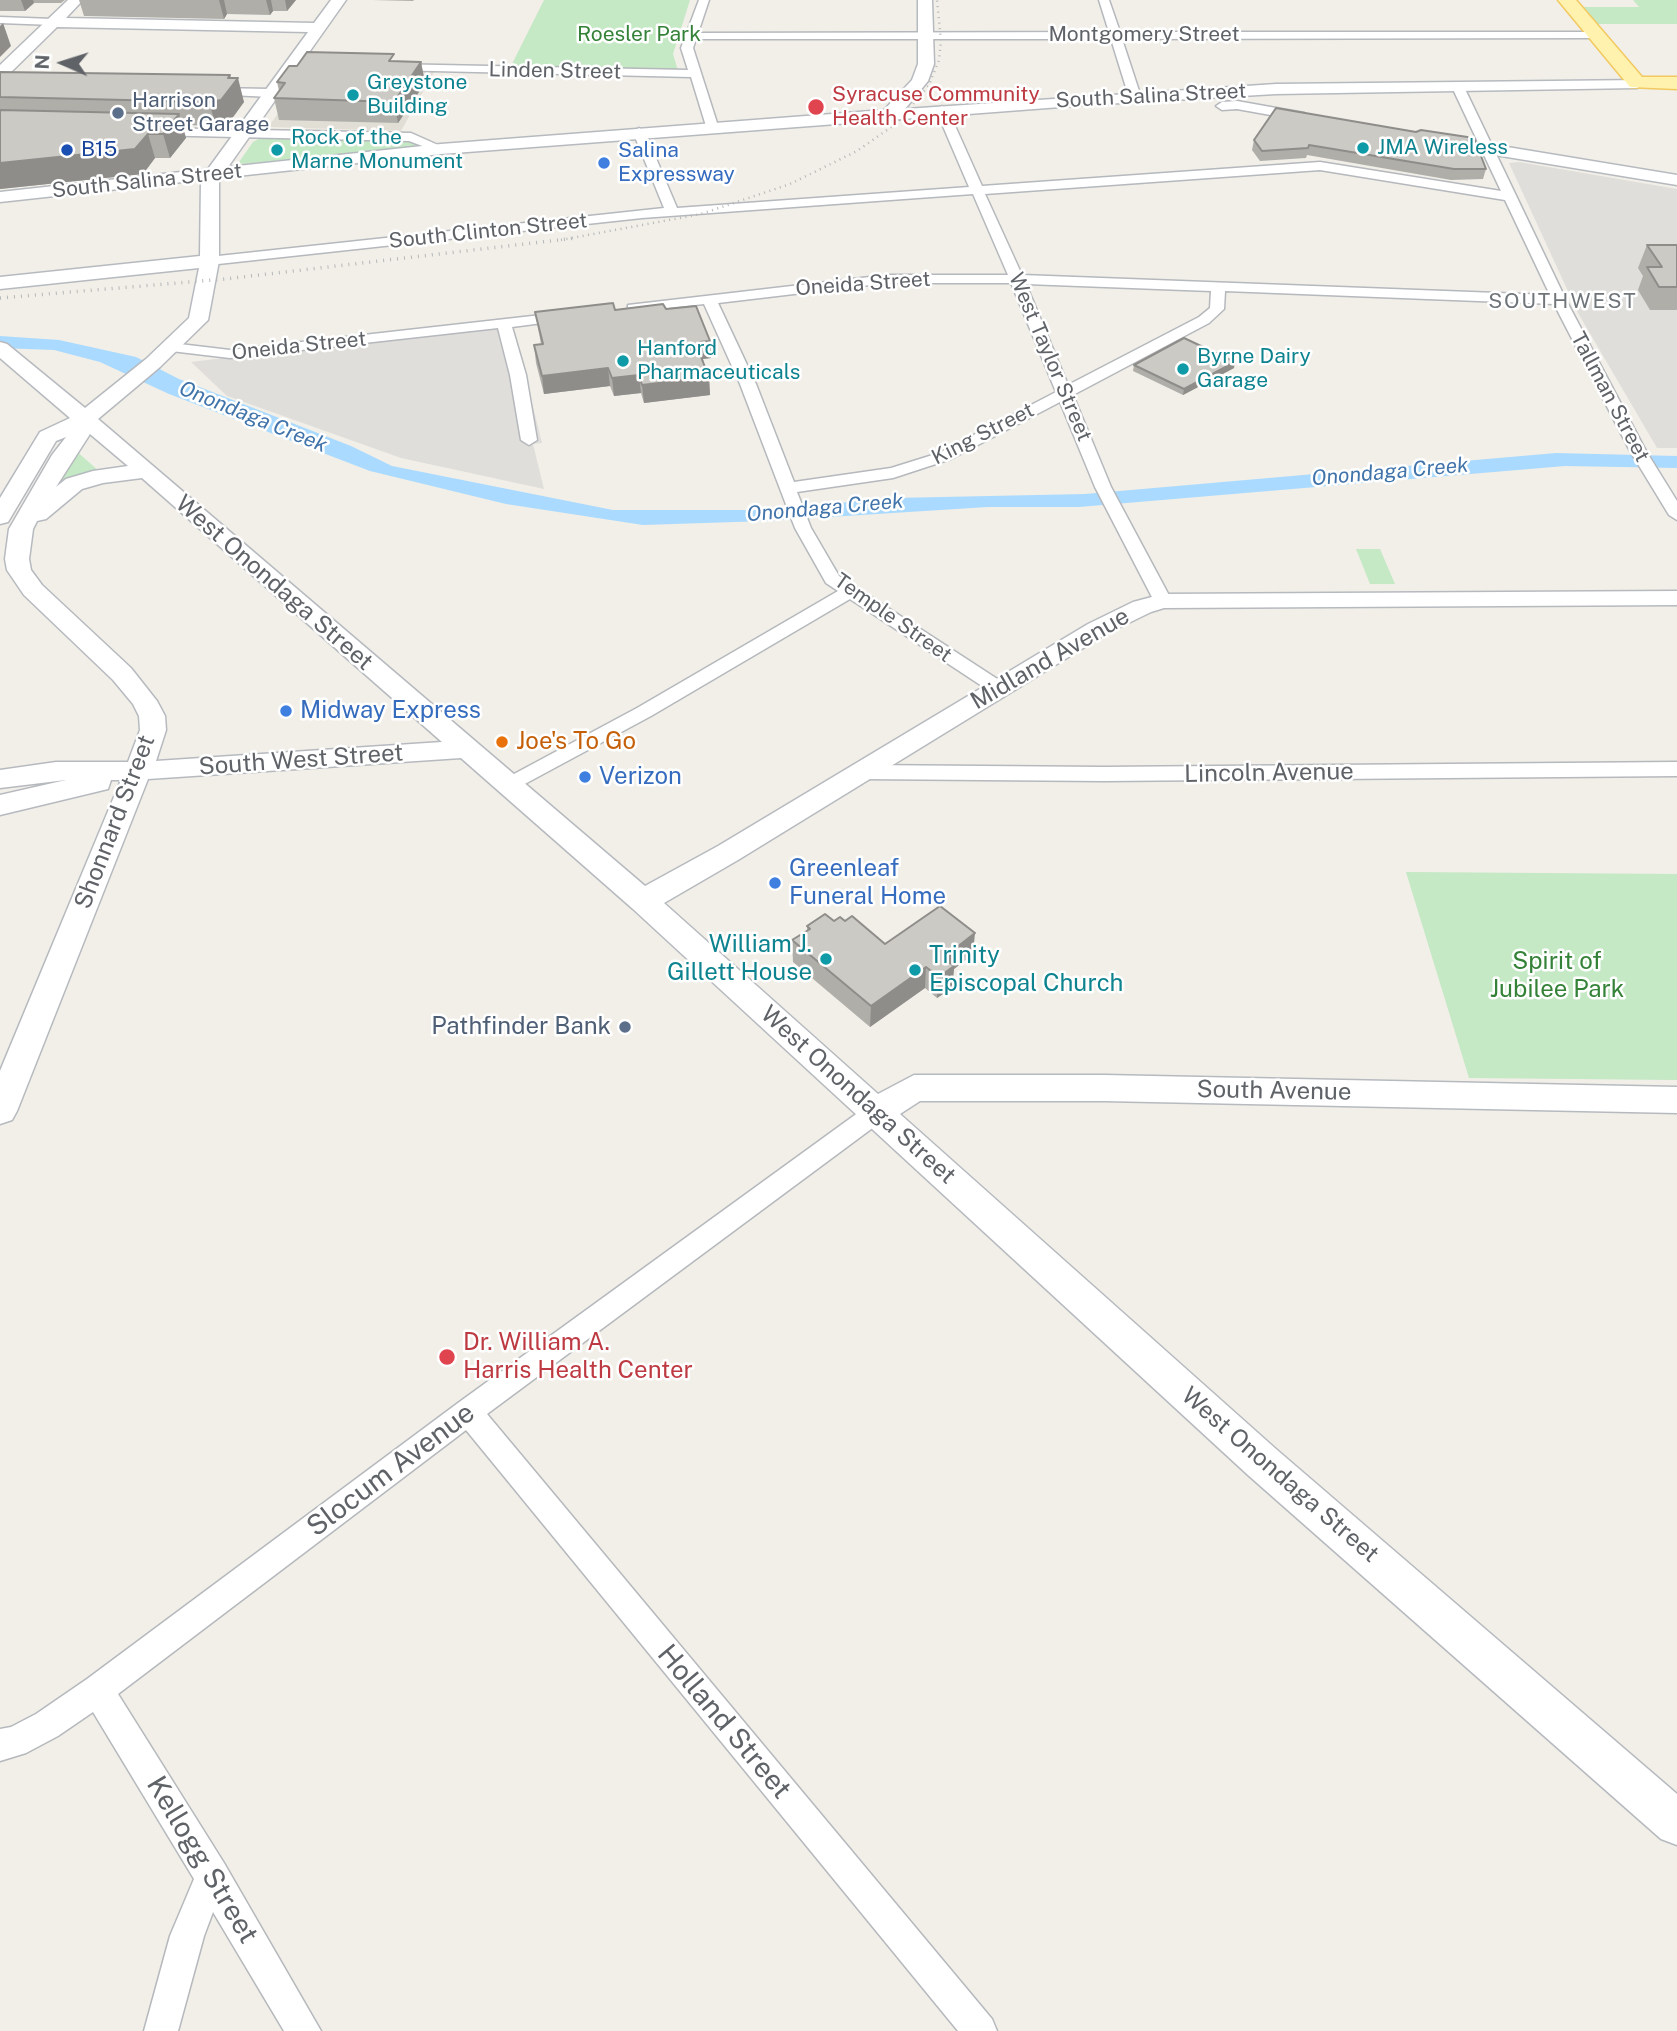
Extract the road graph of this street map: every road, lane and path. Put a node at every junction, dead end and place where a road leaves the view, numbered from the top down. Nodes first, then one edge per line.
1 (76, 0) edge
2 (339, 0) edge
3 (704, 0) edge
4 (925, 0) edge
5 (1104, 0) edge
6 (1567, 0) edge
7 (0, 20) edge
8 (53, 22) junction
9 (318, 28) junction
10 (928, 35) junction
11 (1115, 35) junction
12 (1598, 35) junction
13 (691, 36) junction
14 (373, 66) edge
15 (0, 74) edge
16 (695, 74) junction
17 (1637, 83) junction
18 (1677, 83) edge
19 (1458, 87) junction
20 (197, 91) edge
21 (271, 93) junction
22 (1135, 97) junction
23 (1222, 106) dead end
24 (942, 110) junction
25 (890, 114) junction
26 (1317, 120) edge
27 (712, 126) junction
28 (137, 131) edge
29 (639, 132) junction
30 (241, 133) junction
31 (442, 149) junction
32 (1489, 149) junction
33 (213, 174) junction
34 (1677, 180) edge
35 (978, 191) junction
36 (0, 197) edge
37 (1512, 197) junction
38 (672, 212) junction
39 (209, 261) junction
40 (1017, 280) junction
41 (0, 283) edge
42 (1218, 287) junction
43 (709, 299) junction
44 (1559, 300) junction
45 (612, 310) edge
46 (587, 313) edge
47 (504, 323) junction
48 (171, 347) junction
49 (2, 350) edge
50 (1065, 393) junction
51 (84, 419) junction
52 (529, 440) dead end
53 (147, 471) junction
54 (790, 494) junction
55 (1677, 515) edge
56 (11, 523) edge
57 (849, 592) junction
58 (1677, 598) edge
59 (1163, 601) junction
60 (998, 688) junction
61 (466, 749) junction
62 (1677, 769) edge
63 (137, 771) junction
64 (861, 772) junction
65 (0, 779) edge
66 (508, 786) junction
67 (0, 805) edge
68 (643, 901) junction
69 (1677, 1100) edge
70 (0, 1111) edge
71 (878, 1111) junction
72 (468, 1412) junction
73 (98, 1690) junction
74 (0, 1745) edge
75 (1677, 1823) edge
76 (212, 1875) junction
77 (161, 2031) edge
78 (304, 2031) edge
79 (980, 2031) edge

1 - 8 main road
2 - 9 main road
3 - 13 street
4 - 10 main road
5 - 11 street
6 - 12 main road
7 - 8 street
8 - 9 main road
8 - 15 main road
9 - 21 main road
10 - 11 street, Montgomery Street
10 - 13 street, Montgomery Street
10 - 25 main road
11 - 12 street, Montgomery Street
11 - 22 street
12 - 17 main road
13 - 16 street
14 - 16 street, Linden Street
16 - 27 street
17 - 18 main road, South Salina Street
17 - 19 main road, South Salina Street
19 - 22 main road, South Salina Street
19 - 32 street, Tallman Street
20 - 21 street
21 - 30 main road
22 - 24 main road, South Salina Street
23 - 26 street
24 - 25 main road, South Salina Street
24 - 35 street, West Taylor Street
25 - 27 main road, South Salina Street
27 - 29 main road, South Salina Street
28 - 30 street
29 - 31 main road, South Salina Street
29 - 38 street
30 - 31 street
30 - 33 main road
31 - 33 main road, South Salina Street
32 - 34 main road
32 - 37 street, Tallman Street
33 - 36 main road, South Salina Street
33 - 39 main road
35 - 37 street, South Clinton Street
35 - 38 street, South Clinton Street
35 - 40 street, West Taylor Street
37 - 44 street, Tallman Street
38 - 39 street, South Clinton Street
39 - 41 main road, South Clinton Street
39 - 48 main road
40 - 42 street, Oneida Street
40 - 43 street, Oneida Street
40 - 50 street, West Taylor Street
42 - 44 street, Oneida Street
42 - 50 street, King Street
43 - 45 street, Oneida Street
43 - 54 street, Temple Street
44 - 55 street, Tallman Street
46 - 47 street, Oneida Street
47 - 48 street, Oneida Street
47 - 52 street
48 - 51 main road
49 - 51 main road, West Onondaga Street
50 - 54 street, King Street
50 - 59 street, West Taylor Street
51 - 53 main road, West Onondaga Street
51 - 56 main road, Shonnard Street
53 - 56 main road
53 - 61 main road, West Onondaga Street
54 - 57 street, Temple Street
56 - 63 main road, Shonnard Street
57 - 60 street, Temple Street
57 - 66 street
58 - 59 main road, Midland Avenue
59 - 60 main road, Midland Avenue
60 - 64 main road, Midland Avenue
61 - 63 main road, South West Street
61 - 66 main road, West Onondaga Street
62 - 64 street, Lincoln Avenue
63 - 65 main road, South West Street
63 - 67 main road, South West Street
63 - 70 main road, Shonnard Street
64 - 68 main road, Midland Avenue
66 - 68 main road, West Onondaga Street
68 - 71 main road, West Onondaga Street
69 - 71 main road, South Avenue
71 - 72 street, Slocum Avenue
71 - 75 main road, West Onondaga Street
72 - 73 street, Slocum Avenue
72 - 79 street, Holland Street
73 - 74 street, Slocum Avenue
73 - 76 street, Kellogg Street
76 - 77 street
76 - 78 street, Kellogg Street

